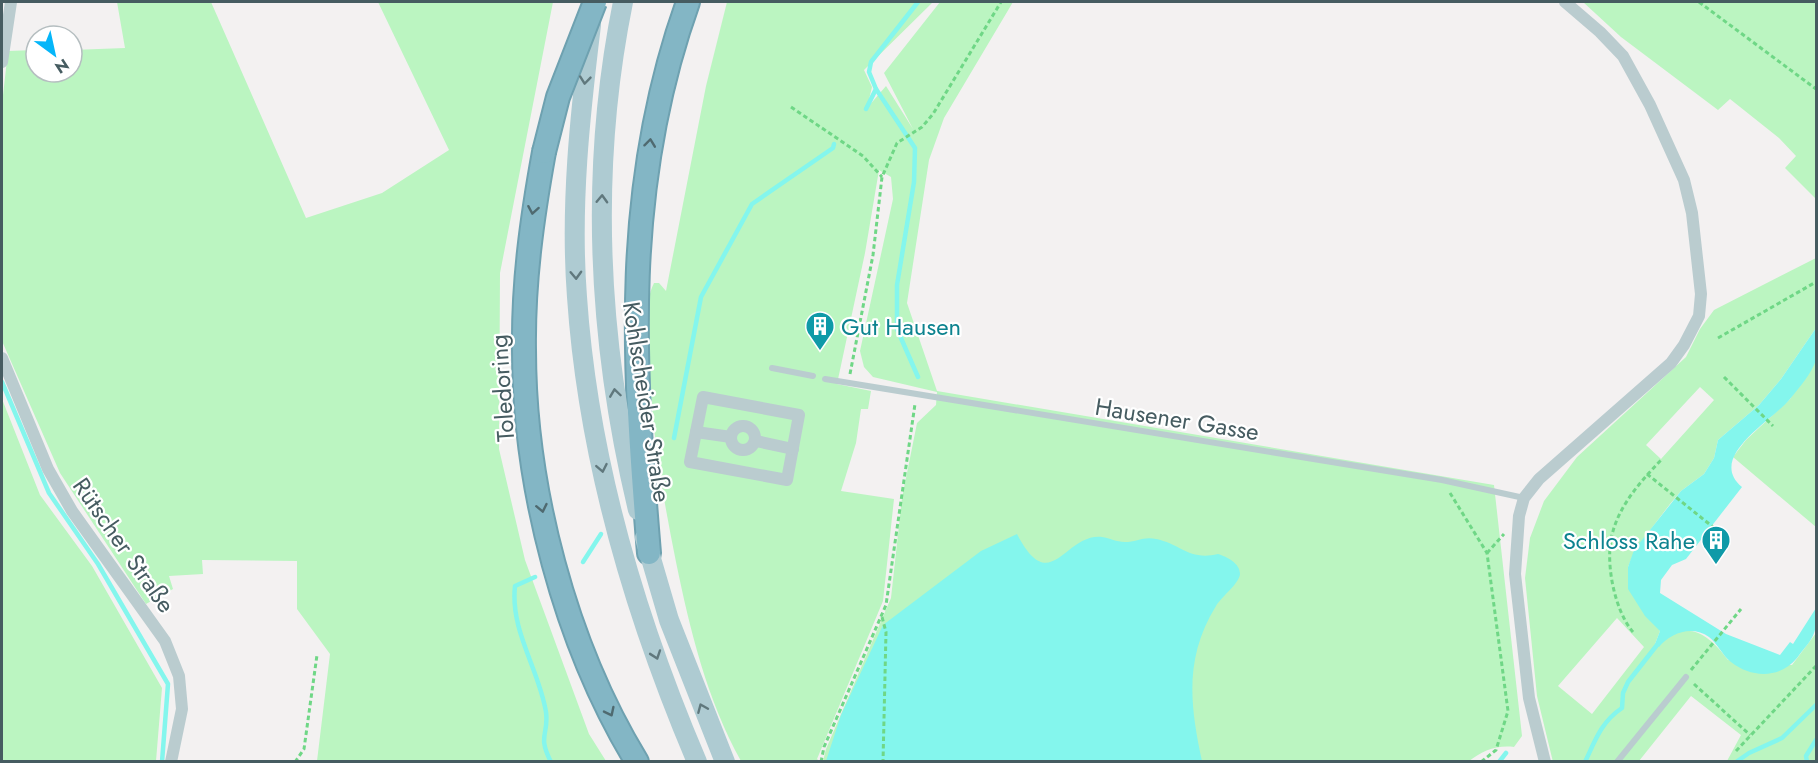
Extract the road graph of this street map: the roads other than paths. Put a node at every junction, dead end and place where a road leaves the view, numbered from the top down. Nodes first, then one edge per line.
1 (11, 2) edge
2 (595, 2) edge
3 (623, 2) edge
4 (688, 2) edge
5 (1565, 2) edge
6 (2, 62) edge
7 (2, 358) edge
8 (772, 368) dead end
9 (813, 376) dead end
10 (825, 379) dead end
11 (696, 432) junction
12 (792, 449) junction
13 (1524, 498) junction
14 (649, 553) junction
15 (1686, 676) road end
16 (171, 762) edge
17 (637, 762) edge
18 (697, 762) edge
19 (725, 762) edge
20 (1545, 762) edge
21 (1617, 762) edge

1 - 6 street
2 -> 17 highway, Toledoring, bridge
2 -> 18 main road
14 -> 3 main road, Kohlscheider Straße
14 -> 4 highway
5 - 13 street
7 - 16 street, Rütscher Straße
8 - 9 lane
10 - 13 lane, Hausener Gasse
11 - 12 street
11 - 12 street
11 - 12 street
13 - 20 street
19 -> 14 main road, Kohlscheider Straße
15 - 21 lane

